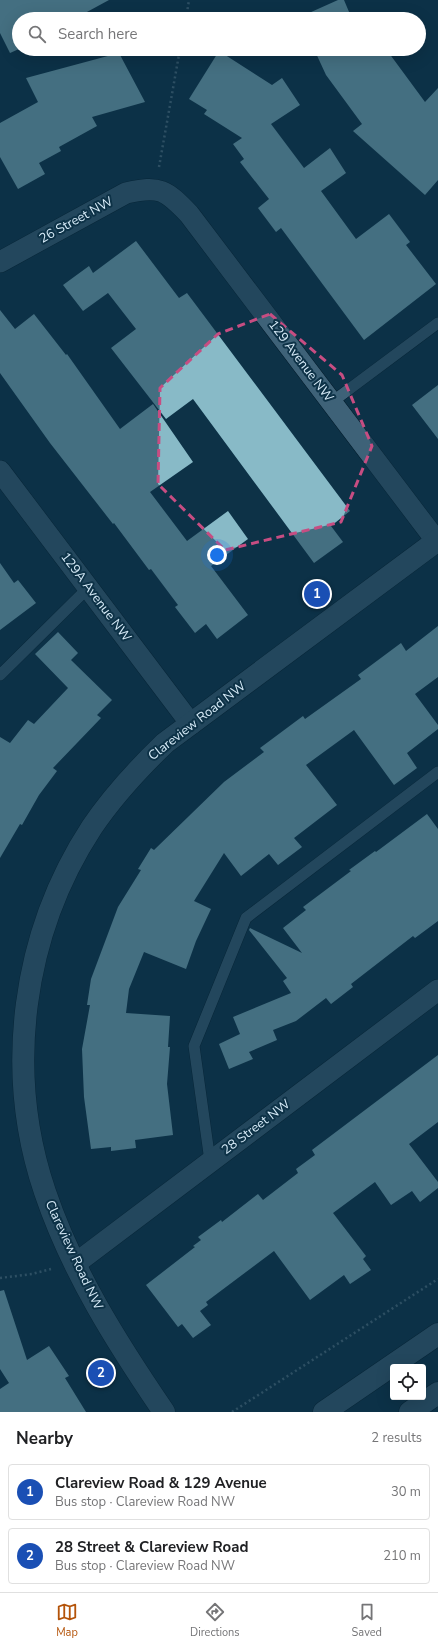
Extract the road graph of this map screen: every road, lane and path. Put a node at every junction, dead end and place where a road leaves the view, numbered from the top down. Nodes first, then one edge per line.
1 (189, 0) edge
2 (187, 12) edge
3 (179, 56) edge
4 (155, 189) junction
5 (0, 262) edge
6 (438, 323) edge
7 (332, 402) junction
8 (0, 471) edge
9 (437, 541) edge
10 (88, 588) junction
11 (0, 676) edge
12 (191, 724) junction
13 (438, 772) edge
14 (438, 990) edge
15 (210, 1161) junction
16 (75, 1264) junction
17 (0, 1278) edge
18 (438, 1279) edge
19 (438, 1334) edge
20 (438, 1394) edge
21 (164, 1412) edge
22 (232, 1412) edge
23 (324, 1412) edge
24 (410, 1412) edge

1 - 2 path
3 - 4 path
4 - 5 street, 26 Street NW
4 - 7 street, 129 Avenue NW
6 - 7 lane
7 - 9 street, 129 Avenue NW
8 - 10 street, 129A Avenue NW
9 - 12 street, Clareview Road NW
10 - 11 lane
10 - 12 street, 129A Avenue NW
12 - 16 street, Clareview Road NW
13 - 15 lane
14 - 15 street, 28 Street NW
15 - 16 street, 28 Street NW
16 - 17 path
16 - 21 street, Clareview Road NW
18 - 22 path
19 - 23 street
20 - 24 street

